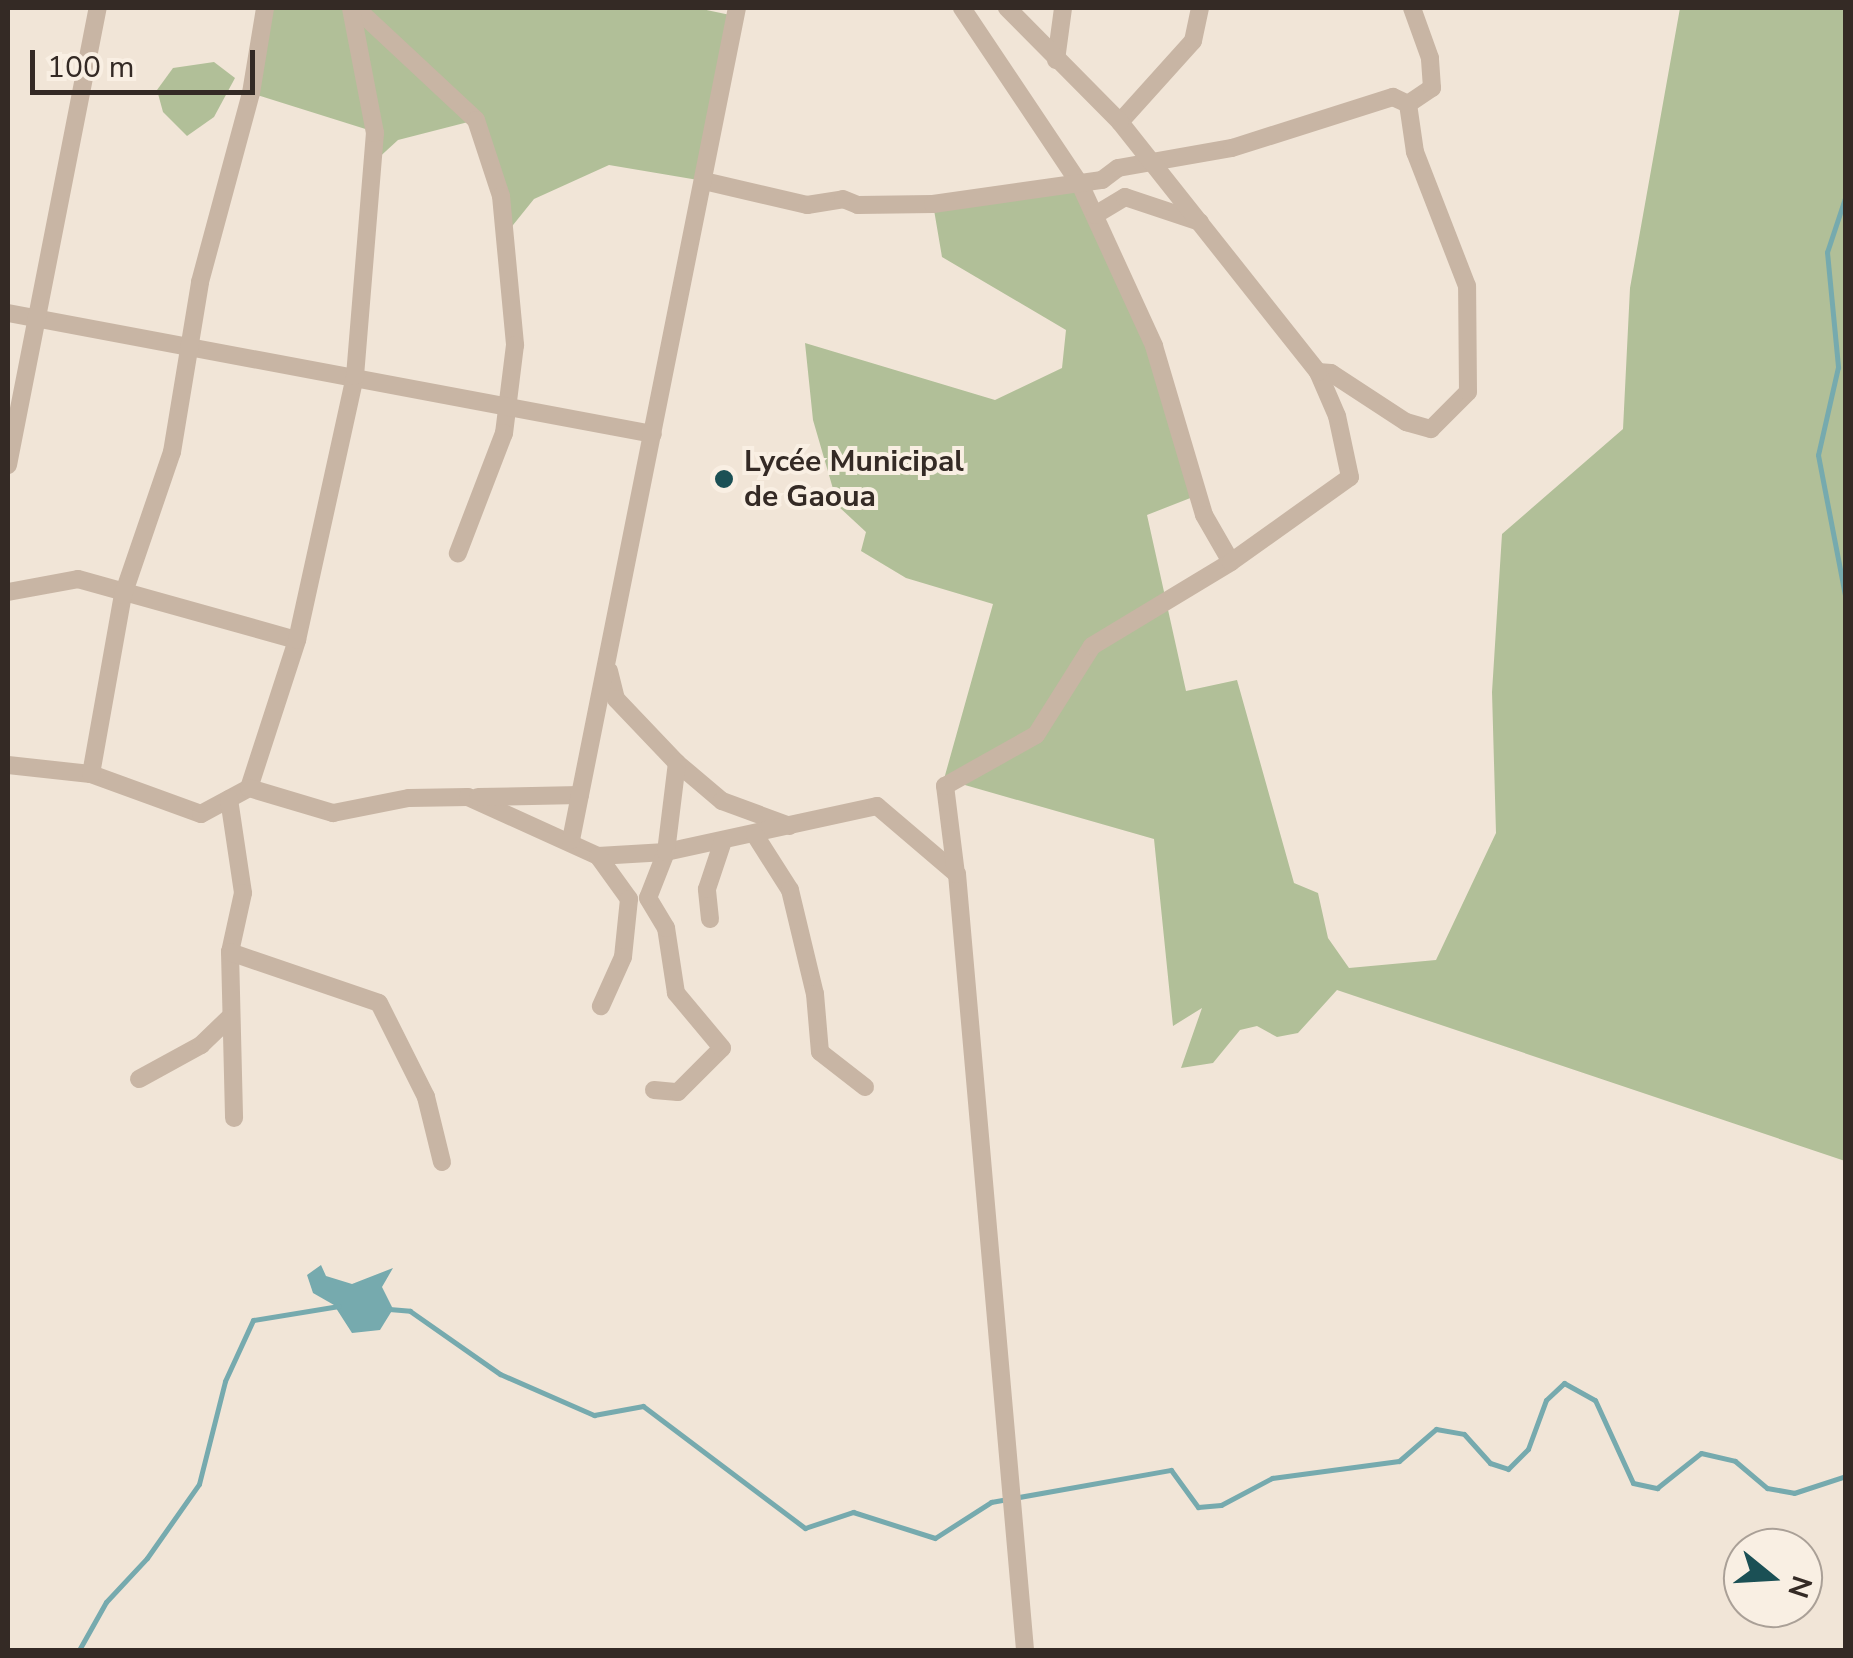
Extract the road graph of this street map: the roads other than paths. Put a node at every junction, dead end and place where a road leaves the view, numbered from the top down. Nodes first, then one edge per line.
1 (98, 8) edge
2 (265, 8) edge
3 (354, 8) edge
4 (737, 8) edge
5 (962, 8) edge
6 (1007, 8) edge
7 (1063, 8) edge
8 (1200, 8) edge
9 (1412, 8) edge
10 (1056, 60) junction
11 (1408, 104) junction
12 (1120, 122) junction
13 (1150, 158) junction
14 (704, 181) junction
15 (1080, 184) junction
16 (1094, 215) junction
17 (1200, 222) junction
18 (8, 313) edge
19 (32, 318) junction
20 (186, 350) junction
21 (1318, 372) junction
22 (355, 376) junction
23 (505, 405) junction
24 (653, 434) junction
25 (8, 465) edge
26 (458, 552) dead end
27 (1231, 562) junction
28 (8, 592) edge
29 (123, 595) junction
30 (297, 640) junction
31 (606, 664) junction
32 (677, 764) junction
33 (8, 765) edge
34 (91, 774) junction
35 (249, 788) junction
36 (580, 795) junction
37 (468, 797) junction
38 (230, 799) junction
39 (790, 826) junction
40 (755, 835) junction
41 (571, 840) junction
42 (723, 841) junction
43 (666, 852) junction
44 (598, 856) junction
45 (956, 874) junction
46 (710, 919) dead end
47 (230, 952) junction
48 (601, 1006) dead end
49 (229, 1018) junction
50 (139, 1079) dead end
51 (865, 1086) dead end
52 (654, 1090) dead end
53 (234, 1118) dead end
54 (442, 1162) dead end
55 (1025, 1650) edge

1 - 19 street
2 - 20 street
3 - 22 street
3 - 23 street
4 - 14 street
5 - 15 street
6 - 10 street
7 - 10 street
8 - 12 street
9 - 11 street
10 - 12 street
11 - 13 street
11 - 21 street
12 - 13 street
13 - 15 street
13 - 17 street
14 - 15 street
14 - 24 street
15 - 16 street
16 - 17 street
16 - 27 street
17 - 21 street
18 - 19 street
19 - 20 street
19 - 25 street
20 - 22 street
20 - 29 street
21 - 27 street
22 - 23 street
22 - 30 street
23 - 24 street
23 - 26 street
24 - 31 street
27 - 45 street
28 - 29 street
29 - 30 street
29 - 34 street
30 - 35 street
31 - 32 street
31 - 36 street
32 - 39 street
32 - 43 street
33 - 34 street
34 - 38 street
35 - 37 street
35 - 38 street
36 - 37 street
36 - 41 street
37 - 41 street
38 - 47 street
39 - 40 street
39 - 45 street
40 - 42 street
40 - 51 street
41 - 44 street
42 - 43 street
42 - 46 street
43 - 44 street
43 - 52 street
44 - 48 street
45 - 55 street
47 - 49 street
47 - 54 street
49 - 50 street
49 - 53 street

